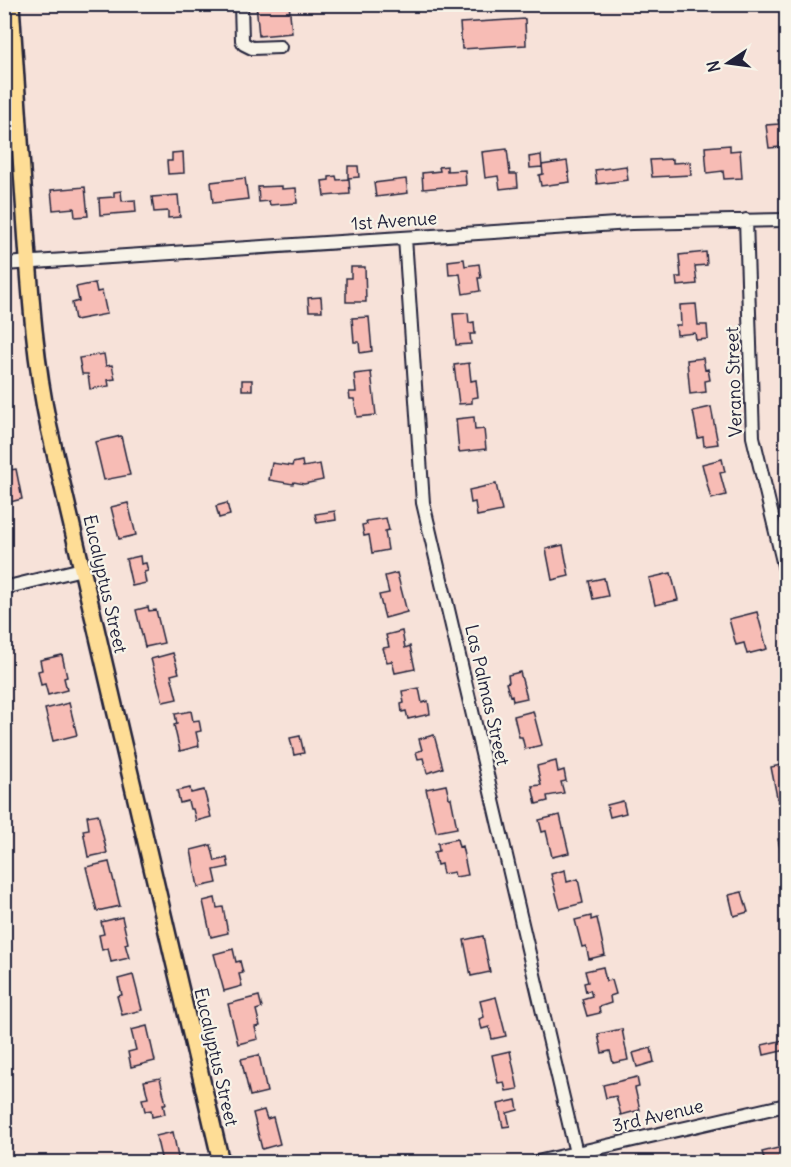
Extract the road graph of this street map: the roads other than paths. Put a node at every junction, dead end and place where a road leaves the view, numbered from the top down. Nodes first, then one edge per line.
1 (11, 4) edge
2 (241, 4) edge
3 (280, 47) dead end
4 (786, 219) edge
5 (746, 220) junction
6 (405, 238) junction
7 (28, 262) junction
8 (4, 264) edge
9 (82, 570) junction
10 (786, 574) edge
11 (4, 588) edge
12 (786, 1105) edge
13 (576, 1153) junction
14 (221, 1162) edge
15 (537, 1162) edge

1 - 7 main road, Eucalyptus Street
2 - 3 street
4 - 5 street, 1st Avenue
5 - 6 street, 1st Avenue
5 - 10 street, Verano Street
6 - 7 street, 1st Avenue
6 - 13 street, Las Palmas Street
7 - 8 street, 1st Avenue
7 - 9 main road, Eucalyptus Street
9 - 11 street
9 - 14 main road, Eucalyptus Street
12 - 13 street, 3rd Avenue
13 - 15 street, 3rd Avenue

